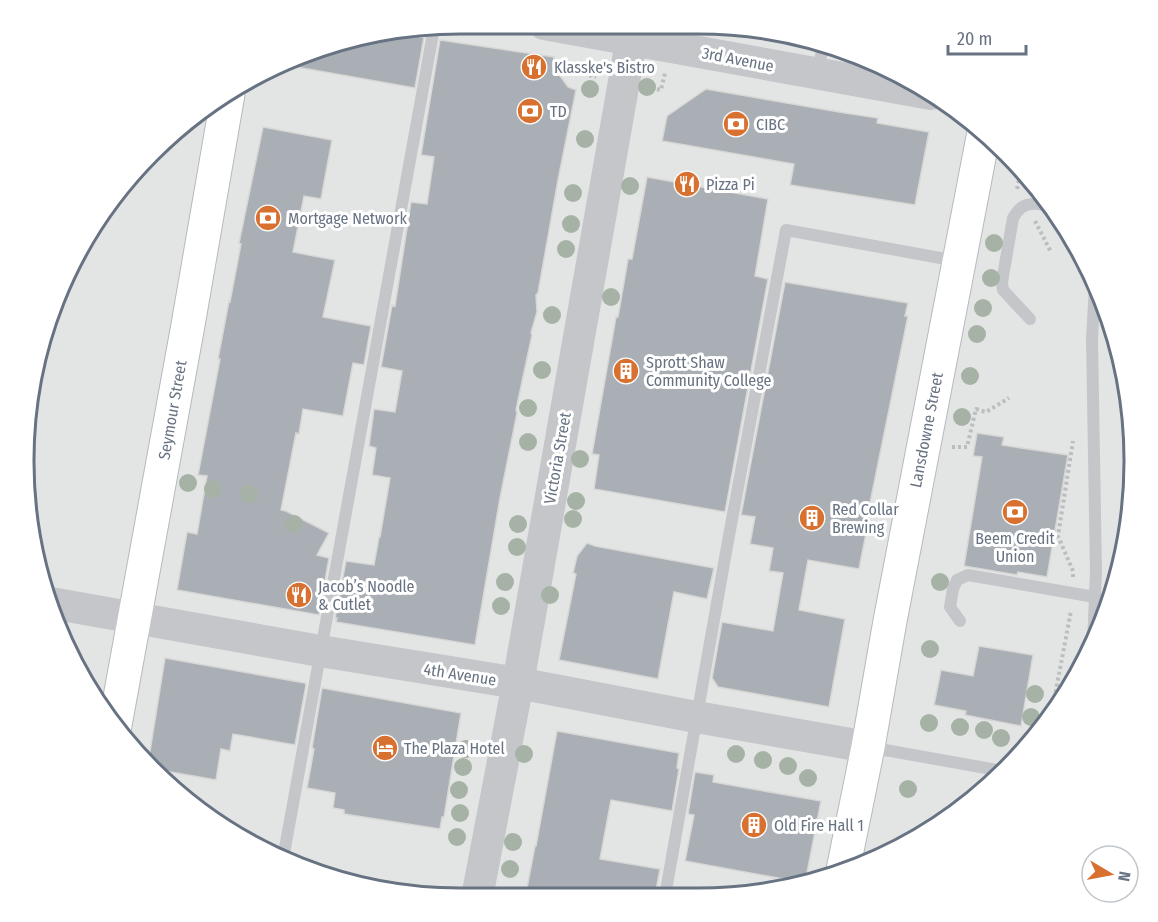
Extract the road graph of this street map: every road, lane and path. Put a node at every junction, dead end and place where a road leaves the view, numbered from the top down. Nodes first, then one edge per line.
1 (632, 34) edge
2 (646, 34) edge
3 (433, 35) edge
4 (821, 59) edge
5 (892, 82) edge
6 (226, 105) edge
7 (982, 143) edge
8 (1037, 204) edge
9 (958, 261) junction
10 (1094, 305) edge
11 (1030, 319) dead end
12 (1009, 398) dead end
13 (1074, 434) dead end
14 (951, 447) dead end
15 (1072, 593) junction
16 (1095, 597) junction
17 (60, 605) edge
18 (1094, 616) edge
19 (134, 618) junction
20 (960, 621) dead end
21 (321, 651) junction
22 (518, 683) junction
23 (1056, 691) edge
24 (117, 713) edge
25 (696, 717) junction
26 (868, 747) junction
27 (992, 769) edge
28 (285, 849) edge
29 (845, 861) edge
30 (479, 888) edge
31 (666, 888) edge

1 - 22 street, Victoria Street
2 - 4 street, 3rd Avenue
3 - 21 lane
4 - 5 street, 3rd Avenue
6 - 19 main road, Seymour Street
7 - 9 main road, Lansdowne Street
8 - 11 lane
9 - 25 lane
9 - 26 main road, Lansdowne Street
10 - 16 lane
12 - 14 path
13 - 15 path
15 - 16 lane
15 - 20 lane
15 - 23 path
16 - 18 lane
17 - 19 street, 4th Avenue
19 - 21 street, 4th Avenue
19 - 24 main road, Seymour Street
21 - 22 street, 4th Avenue
21 - 28 lane
22 - 25 street, 4th Avenue
22 - 30 street, Victoria Street
25 - 26 street, 4th Avenue
25 - 31 lane
26 - 27 lane
26 - 29 main road, Lansdowne Street

